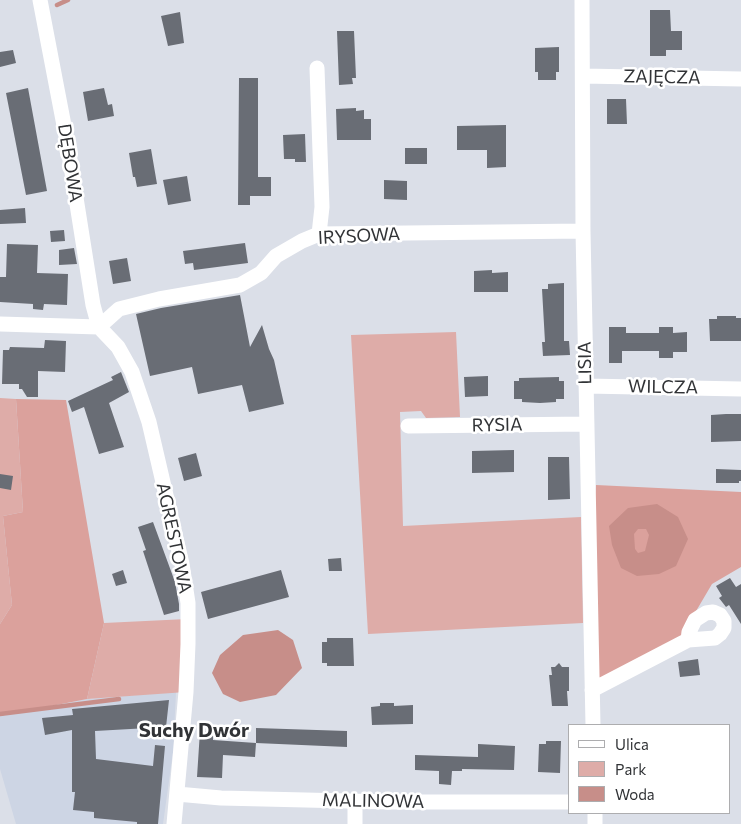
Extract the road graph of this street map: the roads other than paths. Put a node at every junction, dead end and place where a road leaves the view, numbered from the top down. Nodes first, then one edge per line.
1 (56, 0) edge
2 (582, 0) edge
3 (41, 3) edge
4 (317, 68) dead end
5 (583, 76) junction
6 (741, 79) edge
7 (583, 232) junction
8 (319, 234) junction
9 (0, 324) edge
10 (99, 327) junction
11 (586, 386) junction
12 (741, 389) edge
13 (587, 424) junction
14 (408, 426) dead end
15 (688, 640) dead end
16 (592, 690) junction
17 (593, 724) edge
18 (177, 794) junction
19 (355, 801) junction
20 (568, 802) edge
21 (174, 824) edge
22 (355, 824) edge

1 - 3 street
2 - 5 street, LISIA
3 - 10 street, DĘBOWA
4 - 8 street
5 - 6 street, ZAJĘCZA
5 - 7 street, LISIA
7 - 8 street, IRYSOWA
7 - 11 street, LISIA
8 - 10 street, IRYSOWA
9 - 10 street
10 - 18 street, AGRESTOWA
11 - 12 street, WILCZA
11 - 13 street, LISIA
13 - 14 street, RYSIA
13 - 16 street, LISIA
15 - 16 street
16 - 17 street, LISIA
18 - 19 street, MALINOWA
18 - 21 street, AGRESTOWA
19 - 20 street, MALINOWA
19 - 22 street

